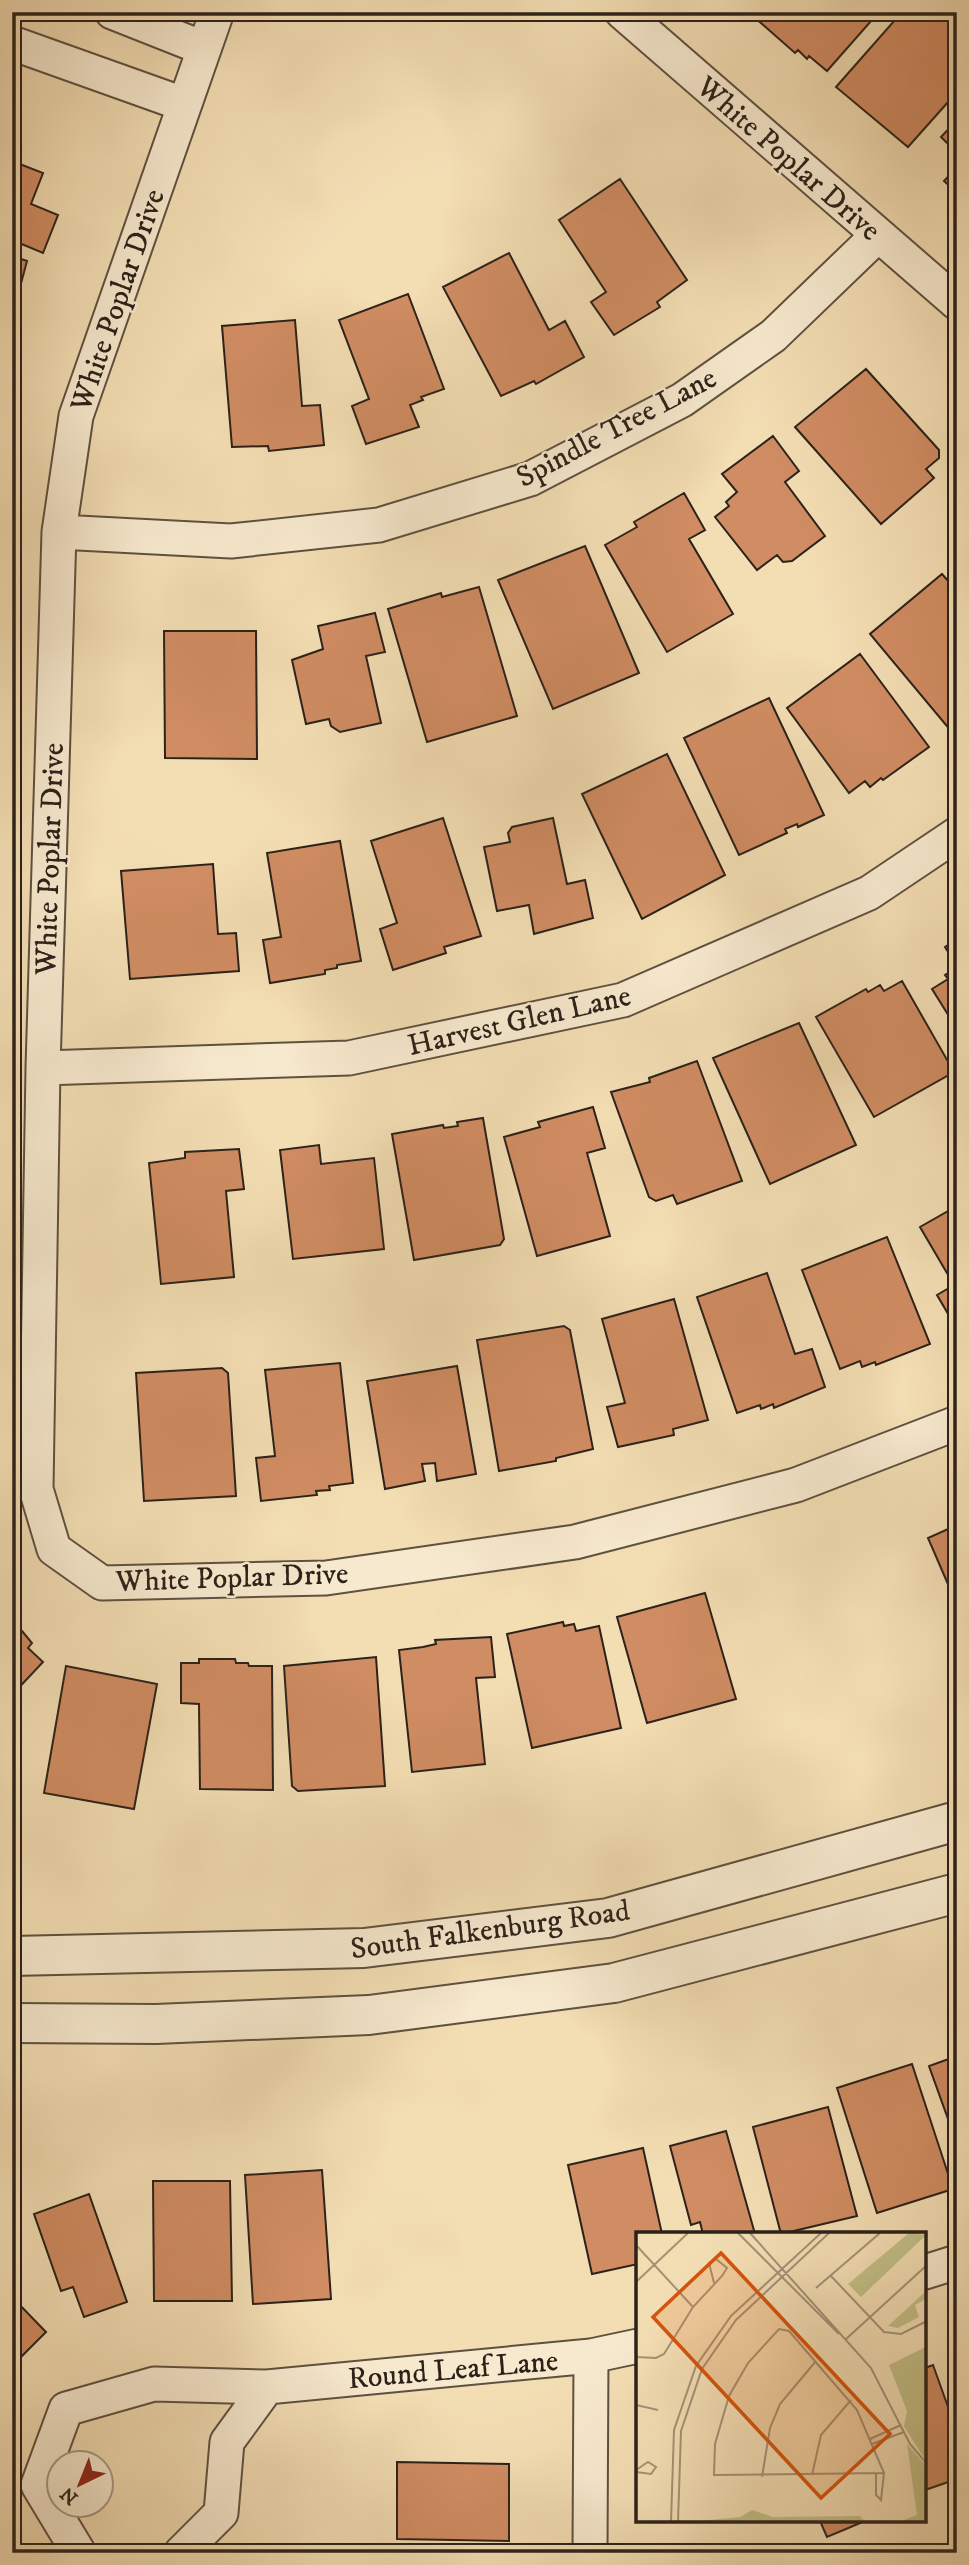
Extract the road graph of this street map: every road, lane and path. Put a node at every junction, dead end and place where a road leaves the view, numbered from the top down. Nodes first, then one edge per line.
1 (112, 12) edge
2 (217, 12) edge
3 (622, 12) edge
4 (12, 43) edge
5 (203, 48) junction
6 (183, 104) junction
7 (878, 234) junction
8 (957, 303) edge
9 (59, 532) junction
10 (957, 834) edge
11 (43, 1068) junction
12 (957, 1423) edge
13 (957, 1821) edge
14 (957, 1893) edge
15 (12, 1956) edge
16 (12, 2022) edge
17 (957, 2262) edge
18 (927, 2271) edge
19 (636, 2346) edge
20 (591, 2357) junction
21 (267, 2386) junction
22 (79, 2553) edge
23 (181, 2553) edge
24 (590, 2553) edge

1 - 5 street
2 - 5 street, White Poplar Drive
3 - 7 street, White Poplar Drive
4 - 6 street
5 - 6 street, White Poplar Drive
6 - 9 street, White Poplar Drive
7 - 8 street, White Poplar Drive
7 - 9 street, Spindle Tree Lane
9 - 11 street, White Poplar Drive
10 - 11 street, Harvest Glen Lane
11 - 12 street, White Poplar Drive
13 - 15 street, South Falkenburg Road
14 - 16 street
17 - 18 street
19 - 20 street, Round Leaf Lane
20 - 21 street, Round Leaf Lane
20 - 24 street
21 - 22 street, Round Leaf Lane
21 - 23 street

